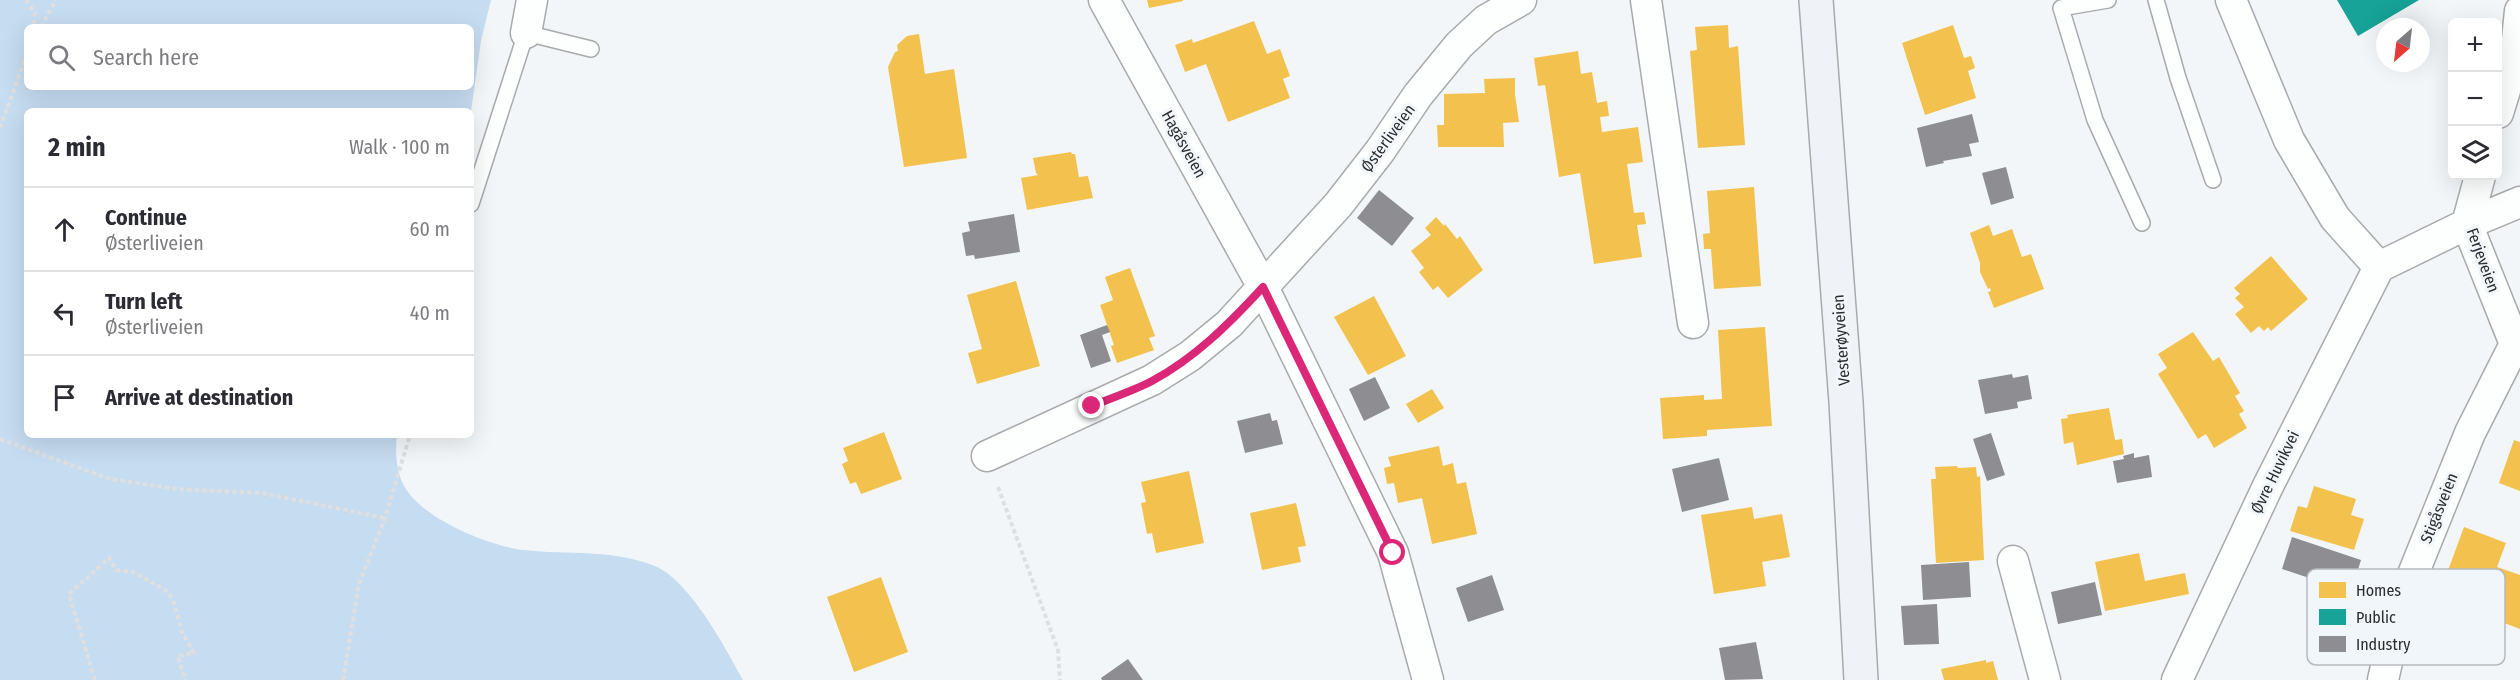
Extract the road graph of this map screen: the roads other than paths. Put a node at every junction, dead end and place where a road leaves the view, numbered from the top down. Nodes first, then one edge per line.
1 (532, 0) edge
2 (1104, 0) edge
3 (1521, 0) edge
4 (1646, 0) edge
5 (1816, 0) edge
6 (2108, 0) edge
7 (2156, 0) edge
8 (2231, 0) edge
9 (2520, 11) edge
10 (526, 33) junction
11 (591, 50) dead end
12 (2502, 100) edge
13 (2213, 180) dead end
14 (2479, 180) edge
15 (474, 195) edge
16 (2520, 202) edge
17 (2142, 223) dead end
18 (2467, 224) junction
19 (2379, 267) junction
20 (1263, 287) junction
21 (1693, 323) dead end
22 (2518, 344) edge
23 (987, 456) road end
24 (2013, 561) dead end
25 (2415, 569) edge
26 (2386, 665) edge
27 (1428, 680) edge
28 (1861, 680) edge
29 (2045, 680) edge
30 (2177, 680) edge
31 (2383, 680) edge

1 - 10 street
2 - 20 street, Hagåsveien
3 - 20 street, Østerliveien
4 - 21 street
5 - 28 main road, Vesterøyveien
6 - 17 lane
7 - 13 lane
8 - 19 street
9 - 12 street
10 - 11 lane
10 - 15 lane
14 - 18 street
16 - 18 street, Ferjeveien
18 - 19 street
18 - 22 street, Ferjeveien
19 - 30 street, Øvre Huvikvei
20 - 23 street, Østerliveien
20 - 27 street
22 - 25 street, Stigåsveien
24 - 29 street
26 - 31 street, Stigåsveien

